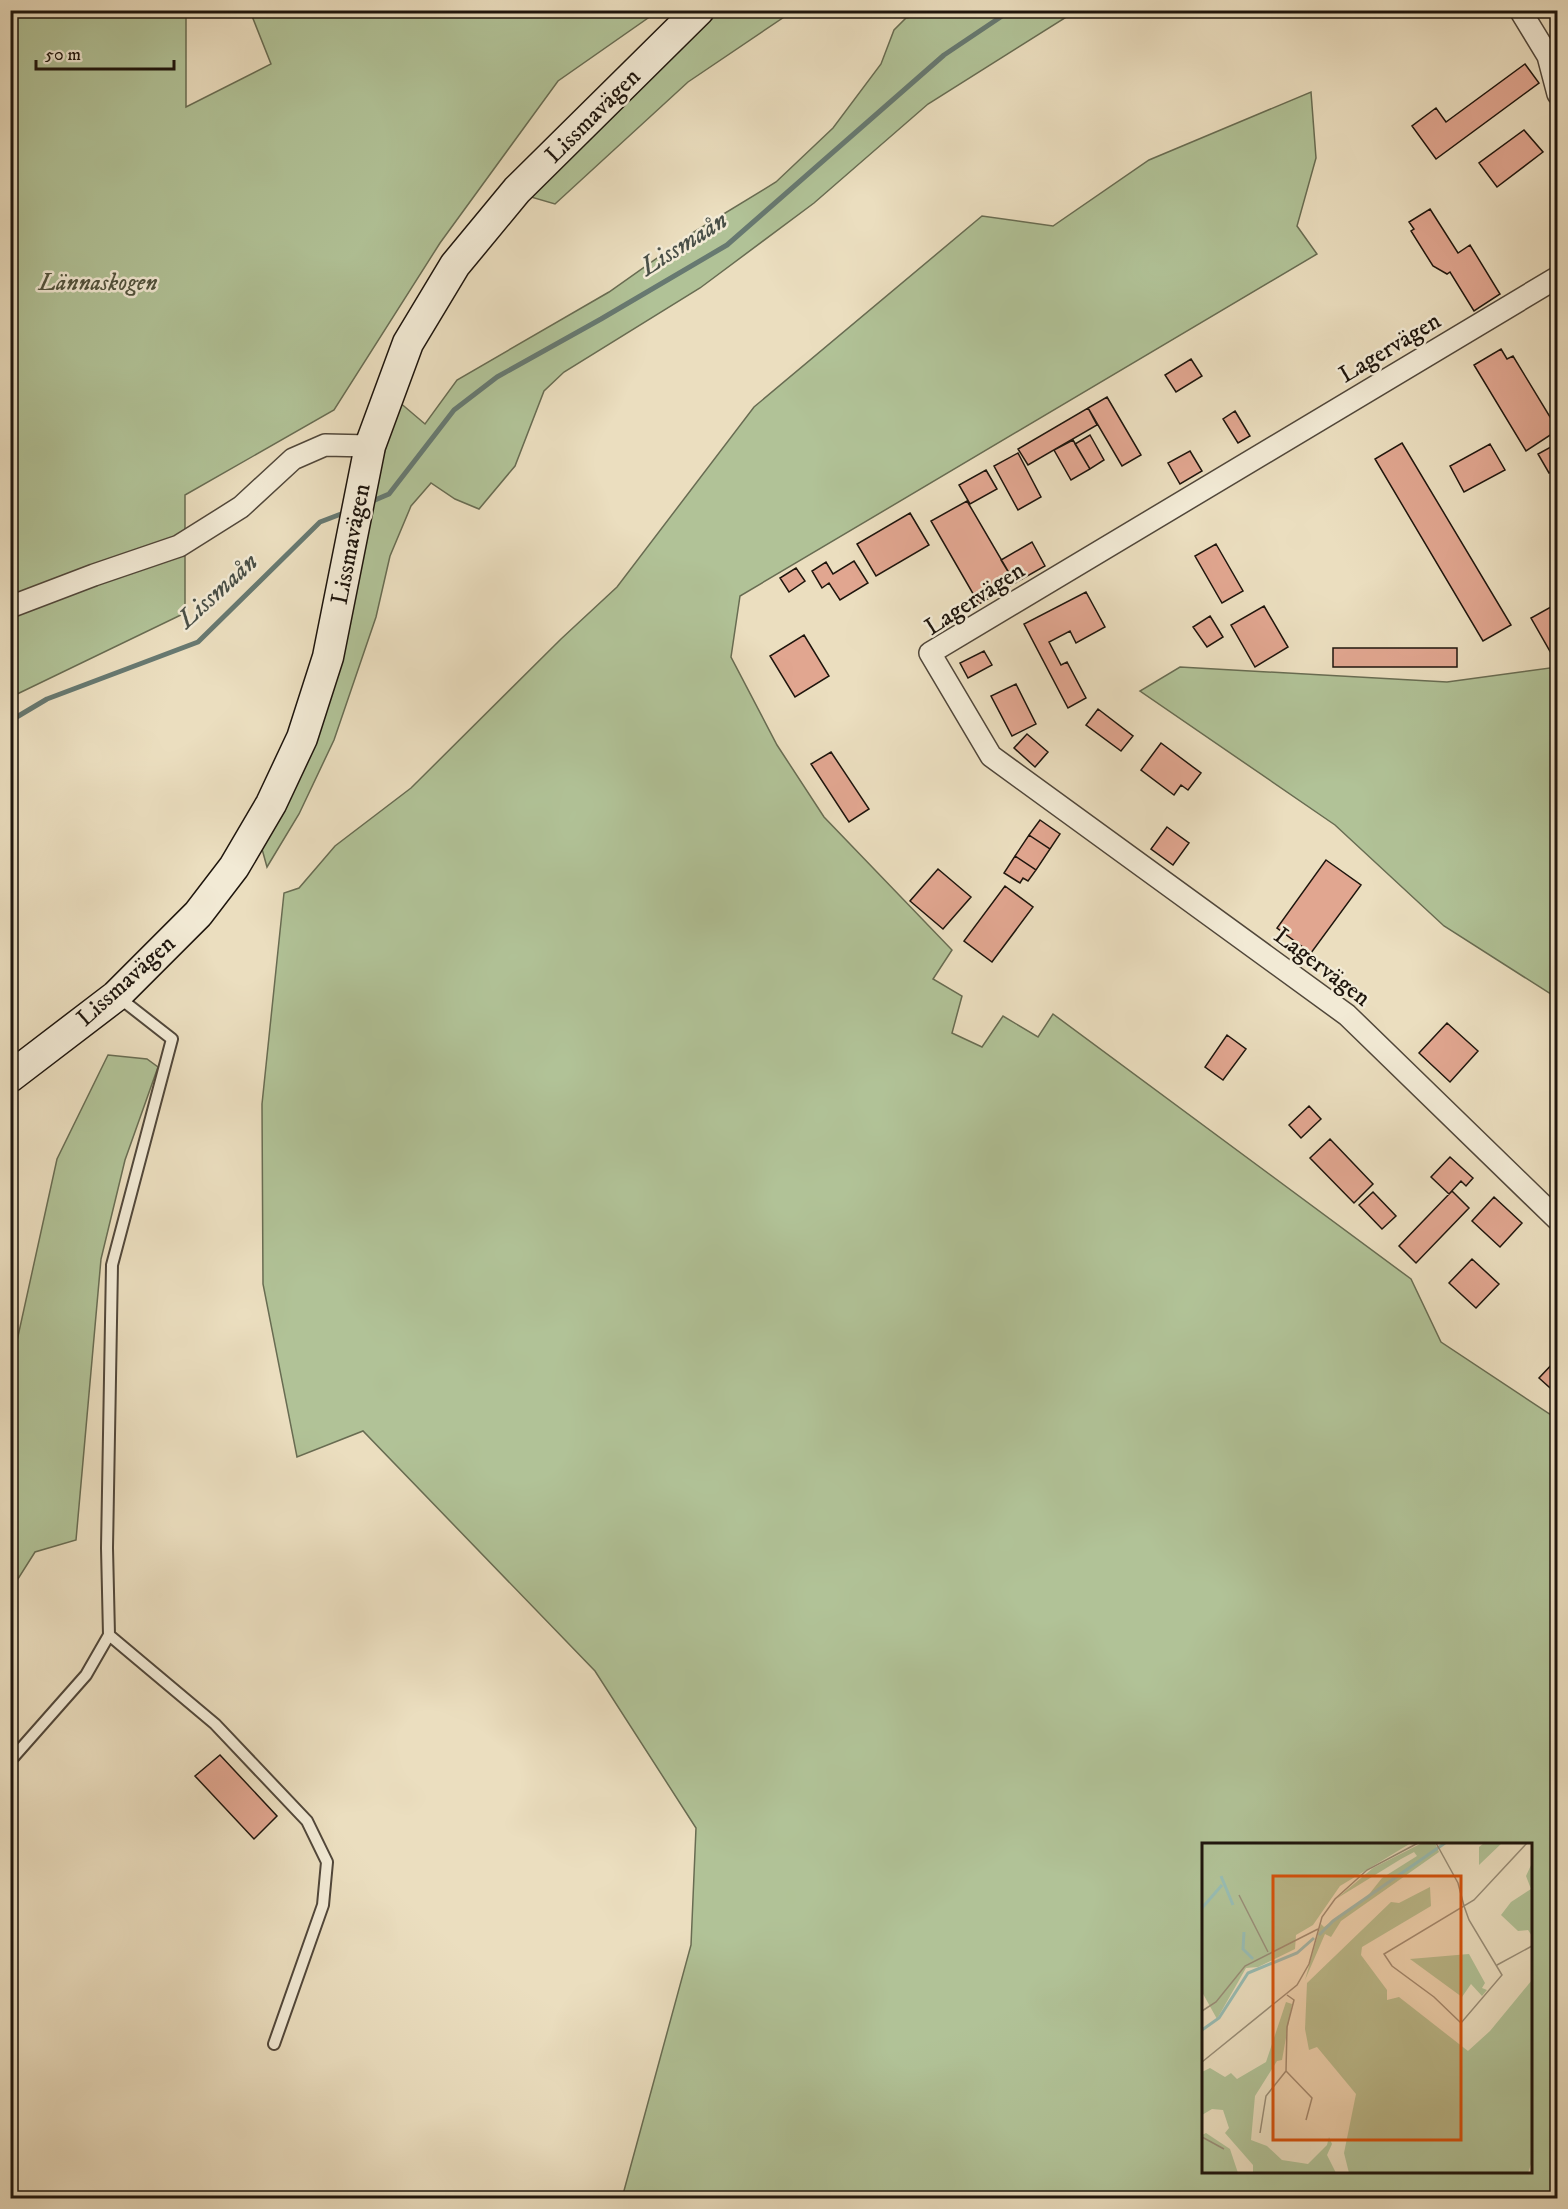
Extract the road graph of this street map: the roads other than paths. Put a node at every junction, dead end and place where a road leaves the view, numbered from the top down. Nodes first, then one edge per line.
1 (699, 10) edge
2 (1520, 10) edge
3 (1557, 94) edge
4 (1557, 277) edge
5 (370, 446) junction
6 (10, 607) edge
7 (116, 996) junction
8 (10, 1077) edge
9 (1557, 1220) edge
10 (109, 1635) junction
11 (10, 1761) edge
12 (274, 2044) dead end

1 - 5 street, Lissmavägen
2 - 3 street
4 - 9 street, Lagervägen
5 - 6 street
5 - 7 street, Lissmavägen
7 - 8 street, Lissmavägen
7 - 10 lane
10 - 11 lane
10 - 12 lane

